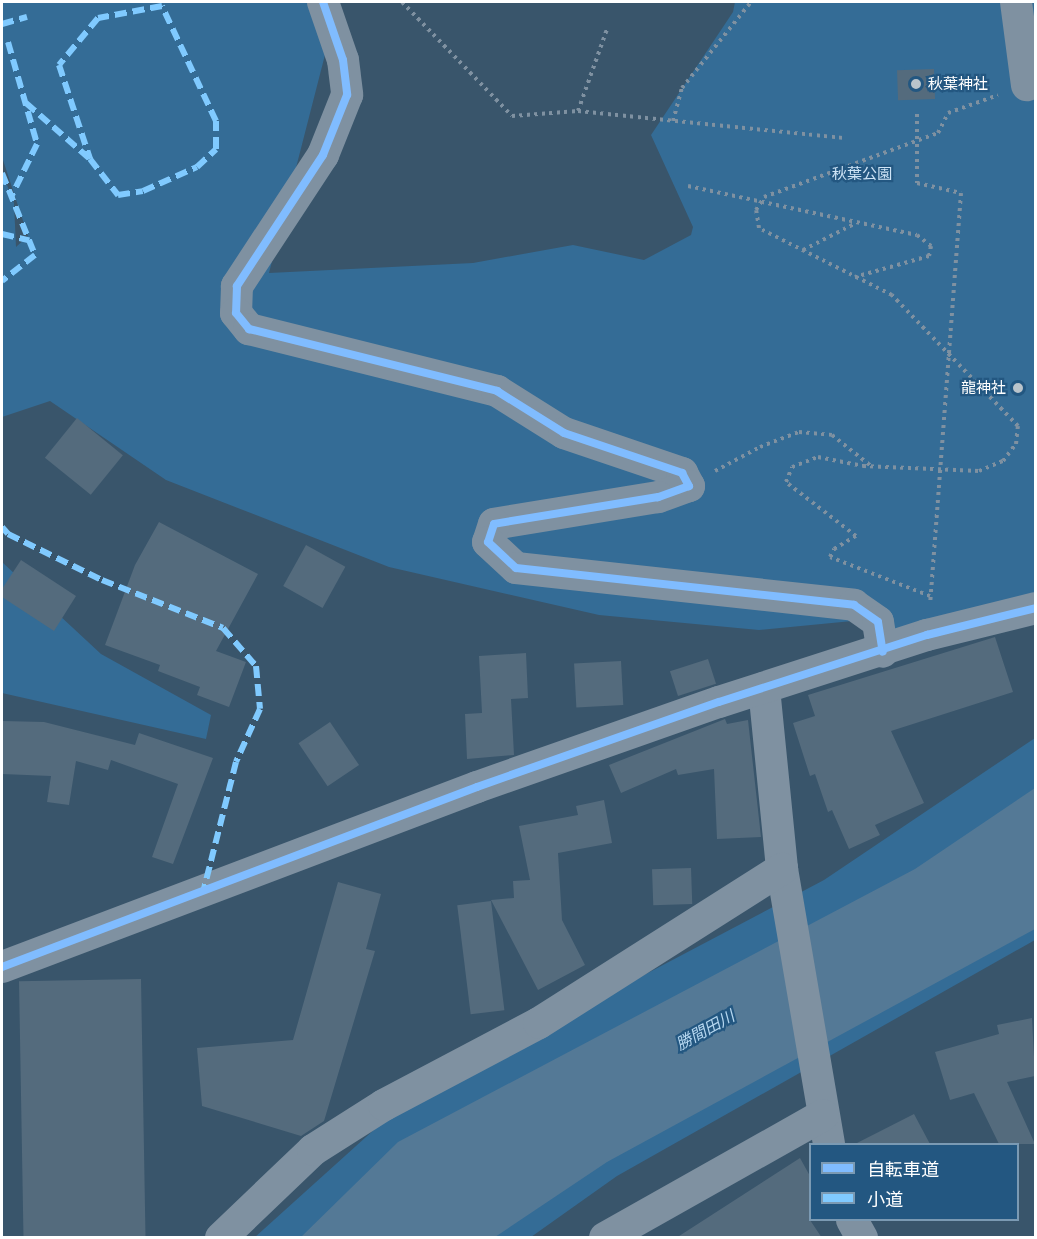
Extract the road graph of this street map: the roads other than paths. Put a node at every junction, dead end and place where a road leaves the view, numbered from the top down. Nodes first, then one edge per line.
1 (323, 2) edge
2 (1016, 2) edge
3 (1027, 85) road end
4 (1035, 608) edge
5 (883, 652) junction
6 (764, 688) junction
7 (782, 869) junction
8 (2, 967) edge
9 (824, 1119) edge
10 (853, 1221) edge
11 (643, 1228) edge
12 (221, 1238) edge
13 (605, 1238) edge
14 (862, 1238) edge

1 - 5 street
2 - 3 street
4 - 5 street
5 - 6 street
6 - 7 street
6 - 8 street
7 - 9 street
7 - 12 street
9 - 11 street
10 - 14 street
11 - 13 street

